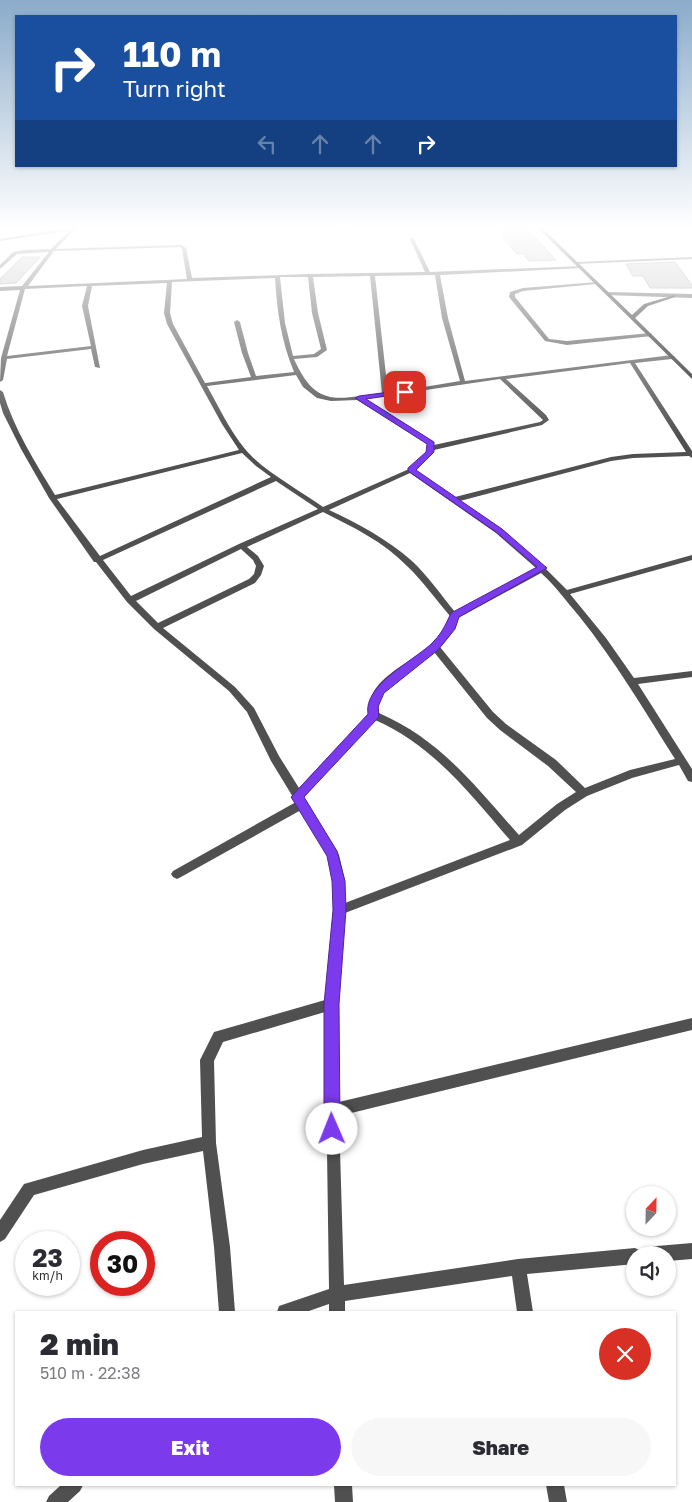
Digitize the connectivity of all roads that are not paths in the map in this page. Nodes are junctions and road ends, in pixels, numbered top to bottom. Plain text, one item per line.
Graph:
1 (21, 297) edge
2 (87, 297) edge
3 (168, 297) edge
4 (278, 297) edge
5 (313, 297) edge
6 (375, 297) edge
7 (441, 297) edge
8 (512, 297) edge
9 (611, 297) edge
10 (663, 297) edge
11 (669, 297) edge
12 (616, 302) junction
13 (633, 318) junction
14 (237, 322) dead end
15 (650, 335) junction
16 (94, 347) junction
17 (672, 357) junction
18 (4, 358) junction
19 (291, 358) junction
20 (631, 361) junction
21 (98, 367) dead end
22 (298, 373) junction
23 (0, 376) edge
24 (692, 377) edge
25 (254, 378) junction
26 (502, 378) junction
27 (463, 383) junction
28 (204, 385) junction
29 (0, 392) edge
30 (386, 395) junction
31 (359, 398) junction
32 (432, 448) junction
33 (243, 451) junction
34 (691, 455) edge
35 (411, 470) junction
36 (276, 478) junction
37 (53, 498) junction
38 (454, 500) junction
39 (322, 509) junction
40 (242, 546) junction
41 (692, 557) edge
42 (97, 560) junction
43 (543, 568) junction
44 (566, 593) junction
45 (130, 600) junction
46 (454, 616) junction
47 (157, 627) junction
48 (435, 647) junction
49 (692, 674) edge
50 (632, 682) junction
51 (374, 715) junction
52 (681, 761) junction
53 (692, 778) edge
54 (583, 793) junction
55 (300, 800) junction
56 (518, 842) junction
57 (177, 874) dead end
58 (339, 910) junction
59 (332, 1004) junction
60 (692, 1024) edge
61 (332, 1110) junction
62 (209, 1143) junction
63 (0, 1234) edge
64 (692, 1251) edge
65 (676, 1252) edge
66 (626, 1257) edge
67 (518, 1267) junction
68 (336, 1294) junction
69 (227, 1311) edge
70 (288, 1311) edge
71 (337, 1311) edge
72 (525, 1311) edge
73 (73, 1486) edge
74 (343, 1486) edge
75 (555, 1486) edge
76 (55, 1502) edge
77 (344, 1502) edge
78 (558, 1502) edge

1 - 18 street
2 - 16 street
3 - 28 street
4 - 19 street
5 - 19 street
6 - 30 street
7 - 27 street
8 - 15 street
9 - 12 main road
10 - 12 street
11 - 13 main road
12 - 13 main road
13 - 15 main road
14 - 25 street
15 - 17 main road
16 - 18 street
16 - 21 street
17 - 20 street
17 - 24 main road
18 - 23 street
19 - 22 street
20 - 26 street
20 - 34 street
22 - 25 street
22 - 31 street
25 - 28 street
26 - 27 street
26 - 32 street
27 - 30 street
28 - 33 street
29 - 37 street
30 - 31 street
31 - 32 street
32 - 35 street
33 - 36 street
33 - 37 street
34 - 38 street
35 - 38 street
35 - 39 street
36 - 39 street
36 - 42 street
37 - 42 street
38 - 43 street
39 - 40 street
39 - 46 street
40 - 45 street
40 - 47 street
41 - 44 street
42 - 45 street
43 - 44 street
43 - 46 street
44 - 50 street
45 - 47 street
46 - 48 street
47 - 55 street
48 - 51 street
48 - 54 street
49 - 50 street
50 - 52 street
51 - 55 street
51 - 56 street
52 - 53 street
52 - 54 street
54 - 56 street
55 - 57 street
55 - 58 street
56 - 58 street
58 - 59 street
59 - 61 street
59 - 62 street
60 - 61 street
61 - 68 street
62 - 63 street
62 - 69 street
64 - 65 street
66 - 67 street
67 - 68 street
67 - 72 street
68 - 70 street
68 - 71 street
73 - 76 street
74 - 77 street
75 - 78 street

